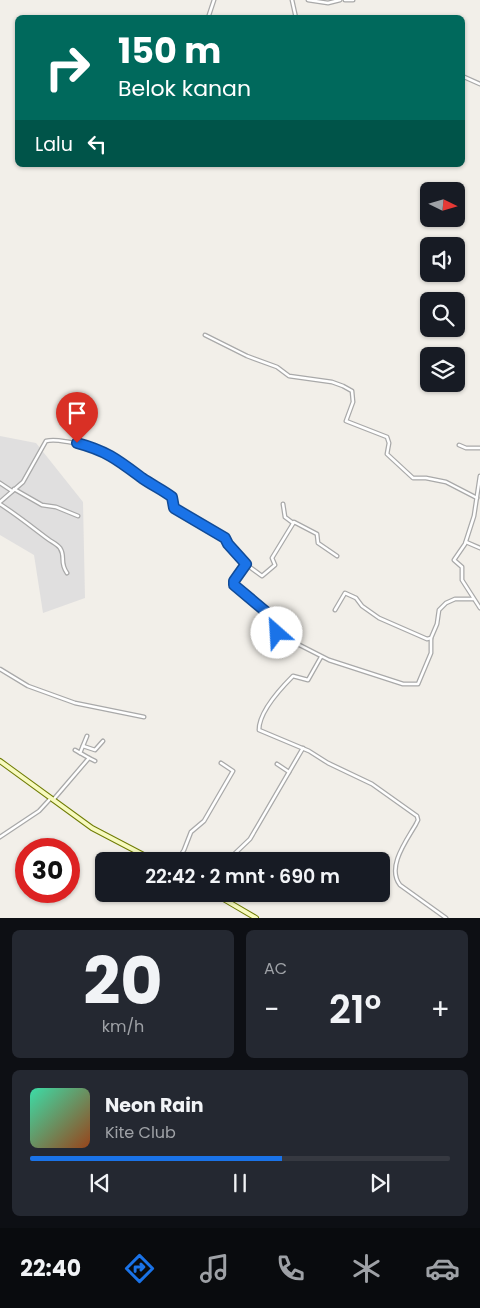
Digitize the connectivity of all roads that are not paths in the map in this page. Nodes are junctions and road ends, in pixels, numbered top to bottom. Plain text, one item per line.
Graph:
1 (214, 0) edge
2 (292, 0) edge
3 (308, 0) edge
4 (340, 0) edge
5 (345, 0) edge
6 (353, 0) edge
7 (209, 15) edge
8 (295, 15) edge
9 (465, 77) edge
10 (480, 84) edge
11 (205, 336) dead end
12 (459, 445) dead end
13 (480, 448) edge
14 (480, 476) edge
15 (0, 483) edge
16 (13, 490) junction
17 (477, 498) junction
18 (0, 503) edge
19 (283, 504) dead end
20 (78, 516) dead end
21 (293, 522) junction
22 (466, 542) junction
23 (480, 548) edge
24 (337, 556) dead end
25 (246, 564) junction
26 (67, 573) dead end
27 (473, 599) junction
28 (480, 608) edge
29 (334, 610) dead end
30 (431, 638) junction
31 (321, 657) junction
32 (0, 669) edge
33 (144, 718) dead end
34 (87, 736) dead end
35 (103, 741) dead end
36 (83, 746) junction
37 (303, 748) junction
38 (75, 750) dead end
39 (80, 753) junction
40 (89, 758) junction
41 (0, 761) edge
42 (95, 761) dead end
43 (221, 763) dead end
44 (277, 764) dead end
45 (289, 772) junction
46 (52, 799) junction
47 (0, 837) edge
48 (138, 852) edge
49 (182, 852) edge
50 (236, 852) edge
51 (229, 902) edge
52 (256, 918) edge
53 (446, 918) edge

1 - 7 street
2 - 8 street
3 - 4 street
5 - 6 street
9 - 10 street
11 - 17 street
12 - 13 street
14 - 17 street
15 - 16 street
16 - 18 street
16 - 20 street
16 - 25 street
17 - 22 street
18 - 26 street
19 - 21 street
21 - 24 street
21 - 25 street
22 - 23 street
22 - 27 street
25 - 31 street
27 - 28 street
27 - 30 street
29 - 30 street
30 - 31 street
31 - 37 street
32 - 33 street
34 - 36 street
35 - 36 street
36 - 39 street
37 - 45 street
37 - 53 street
38 - 39 street
39 - 40 street
40 - 42 street
40 - 46 street
41 - 46 main road
43 - 49 street
44 - 45 street
45 - 50 street
46 - 47 street
46 - 48 main road
51 - 52 main road

